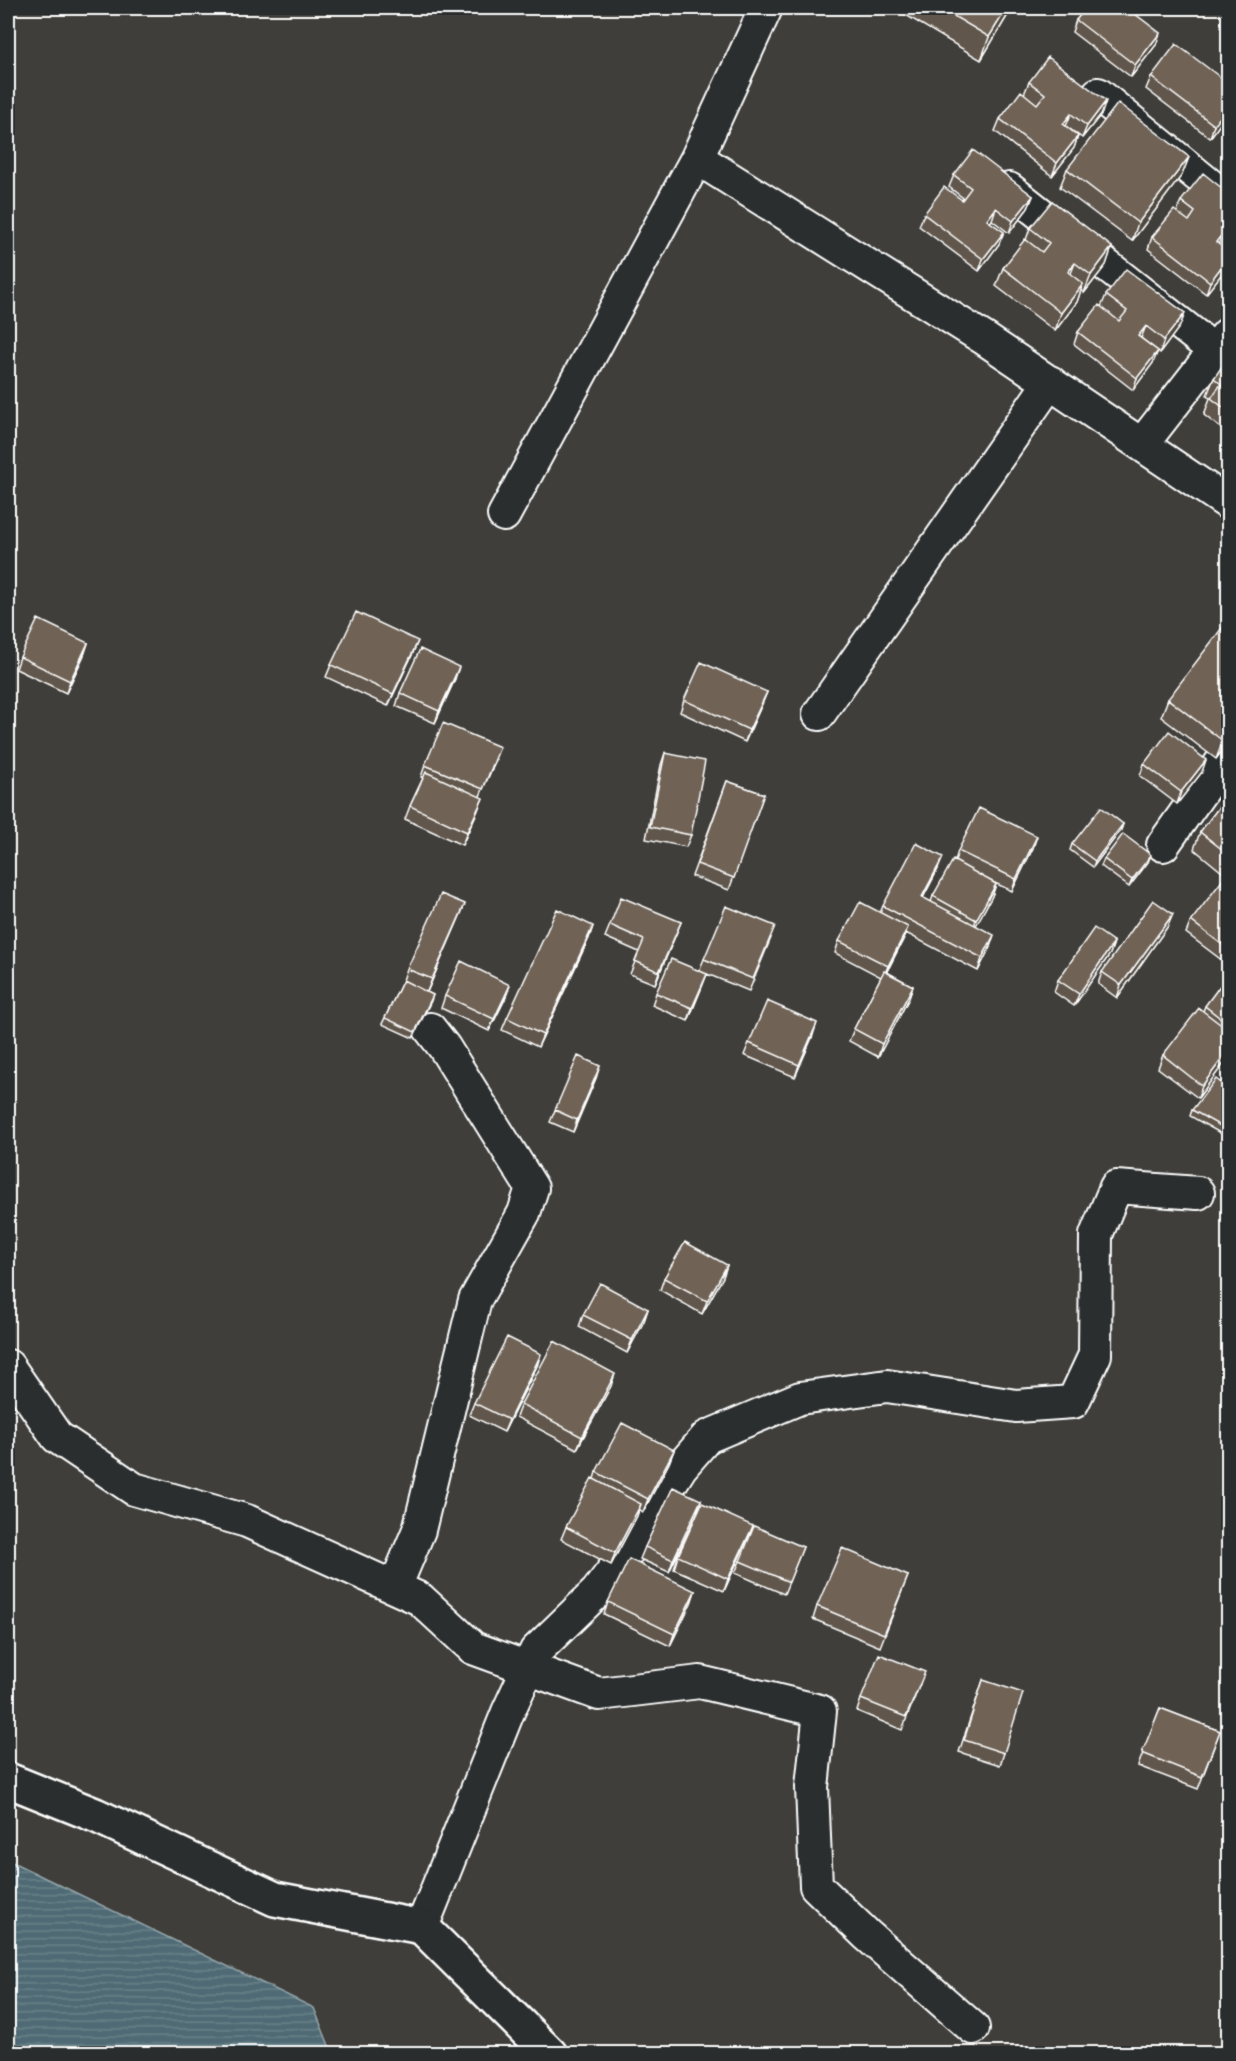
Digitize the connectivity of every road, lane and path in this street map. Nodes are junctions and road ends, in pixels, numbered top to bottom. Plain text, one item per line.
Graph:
1 (766, 8) edge
2 (1098, 94) edge
3 (697, 158) junction
4 (1010, 189) edge
5 (1228, 200) edge
6 (1222, 342) edge
7 (1050, 382) junction
8 (1143, 443) junction
9 (1228, 503) edge
10 (504, 515) dead end
11 (819, 714) dead end
12 (1228, 753) edge
13 (1163, 845) dead end
14 (430, 1029) dead end
15 (1198, 1193) dead end
16 (8, 1366) edge
17 (394, 1587) junction
18 (528, 1669) junction
19 (8, 1779) edge
20 (422, 1927) junction
21 (973, 2028) dead end
22 (549, 2054) edge

1 - 3 street
2 - 5 street
3 - 7 street
3 - 10 street
4 - 6 street
6 - 8 street
7 - 8 street
7 - 11 street
8 - 9 street
12 - 13 street
14 - 17 street
15 - 18 street
16 - 17 street
17 - 18 street
18 - 20 street
18 - 21 street
19 - 20 street
20 - 22 street

